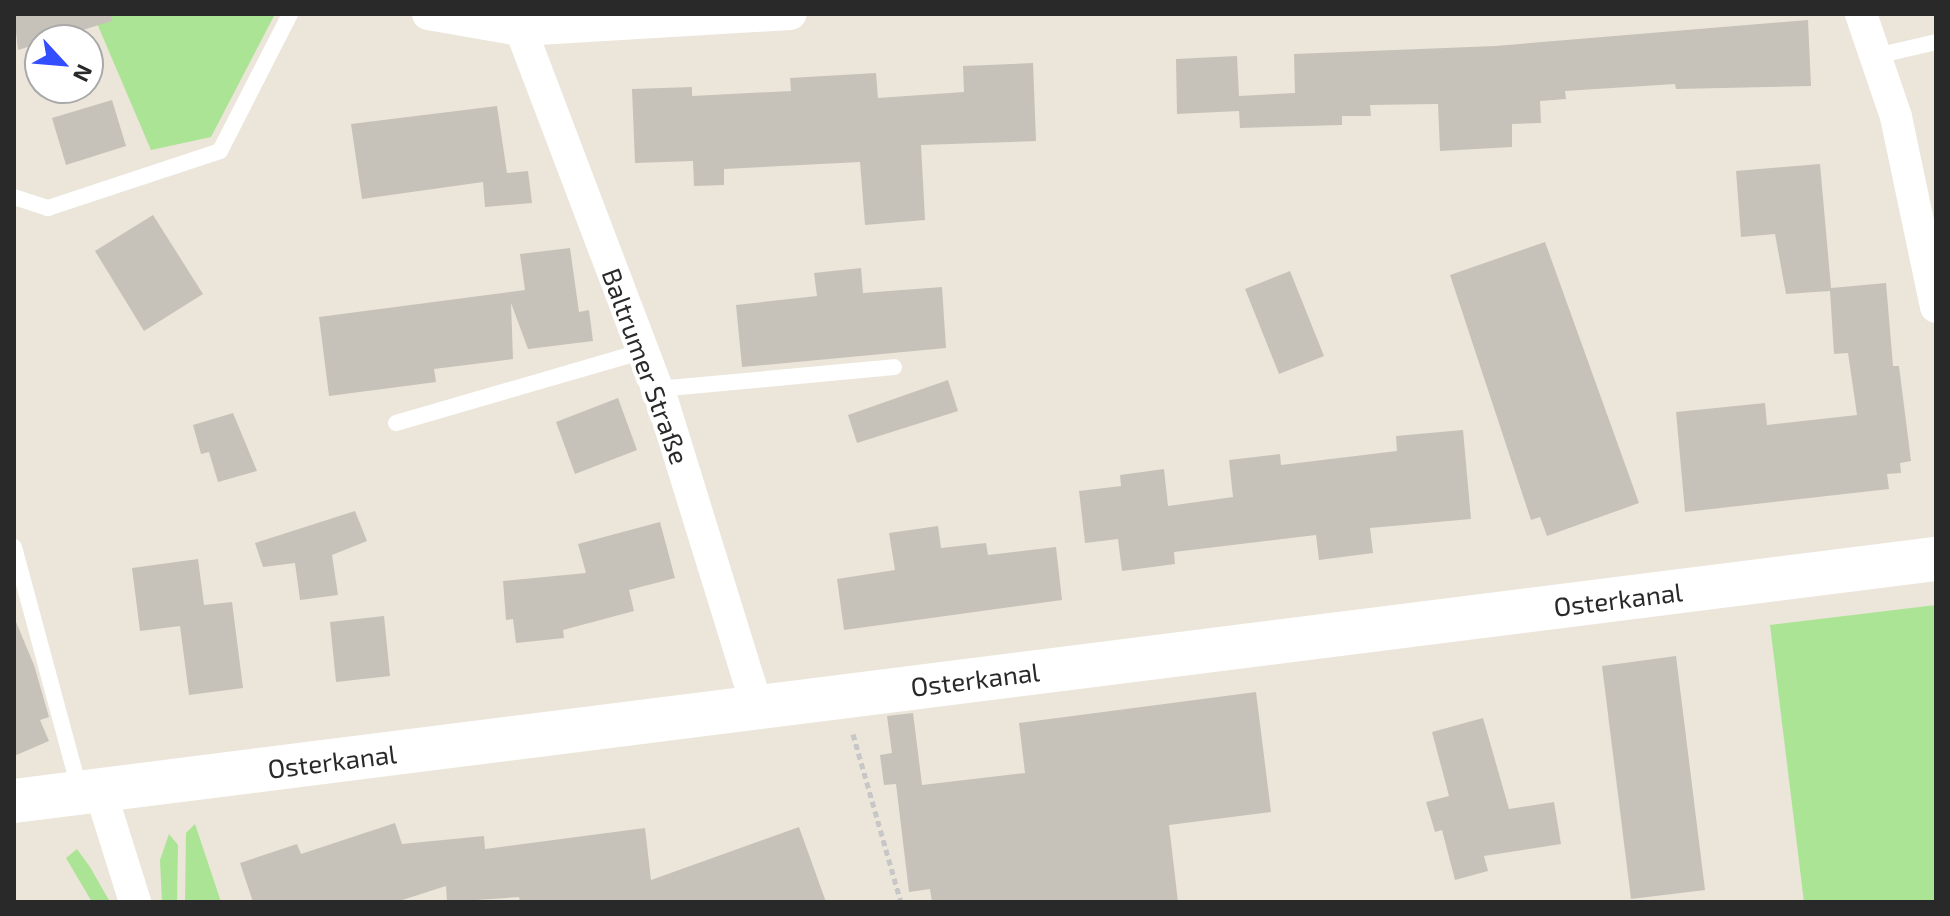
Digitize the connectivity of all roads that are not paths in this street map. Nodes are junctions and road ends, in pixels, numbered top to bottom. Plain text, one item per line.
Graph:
1 (290, 14) edge
2 (428, 14) edge
3 (791, 14) edge
4 (1861, 14) edge
5 (521, 30) junction
6 (1936, 42) edge
7 (1876, 56) junction
8 (14, 197) edge
9 (1936, 307) edge
10 (644, 351) junction
11 (894, 367) dead end
12 (658, 389) junction
13 (396, 423) dead end
14 (14, 547) edge
15 (1936, 559) edge
16 (757, 706) junction
17 (90, 791) junction
18 (14, 801) edge
19 (135, 902) edge

1 - 8 lane
2 - 5 street
3 - 5 street
4 - 7 street
5 - 10 street, Baltrumer Straße
6 - 7 lane
7 - 9 street
10 - 12 street, Baltrumer Straße
10 - 13 lane
11 - 12 lane
12 - 16 street, Baltrumer Straße
14 - 17 lane
15 - 16 main road, Osterkanal
16 - 17 main road, Osterkanal
17 - 18 main road, Osterkanal
17 - 19 street

